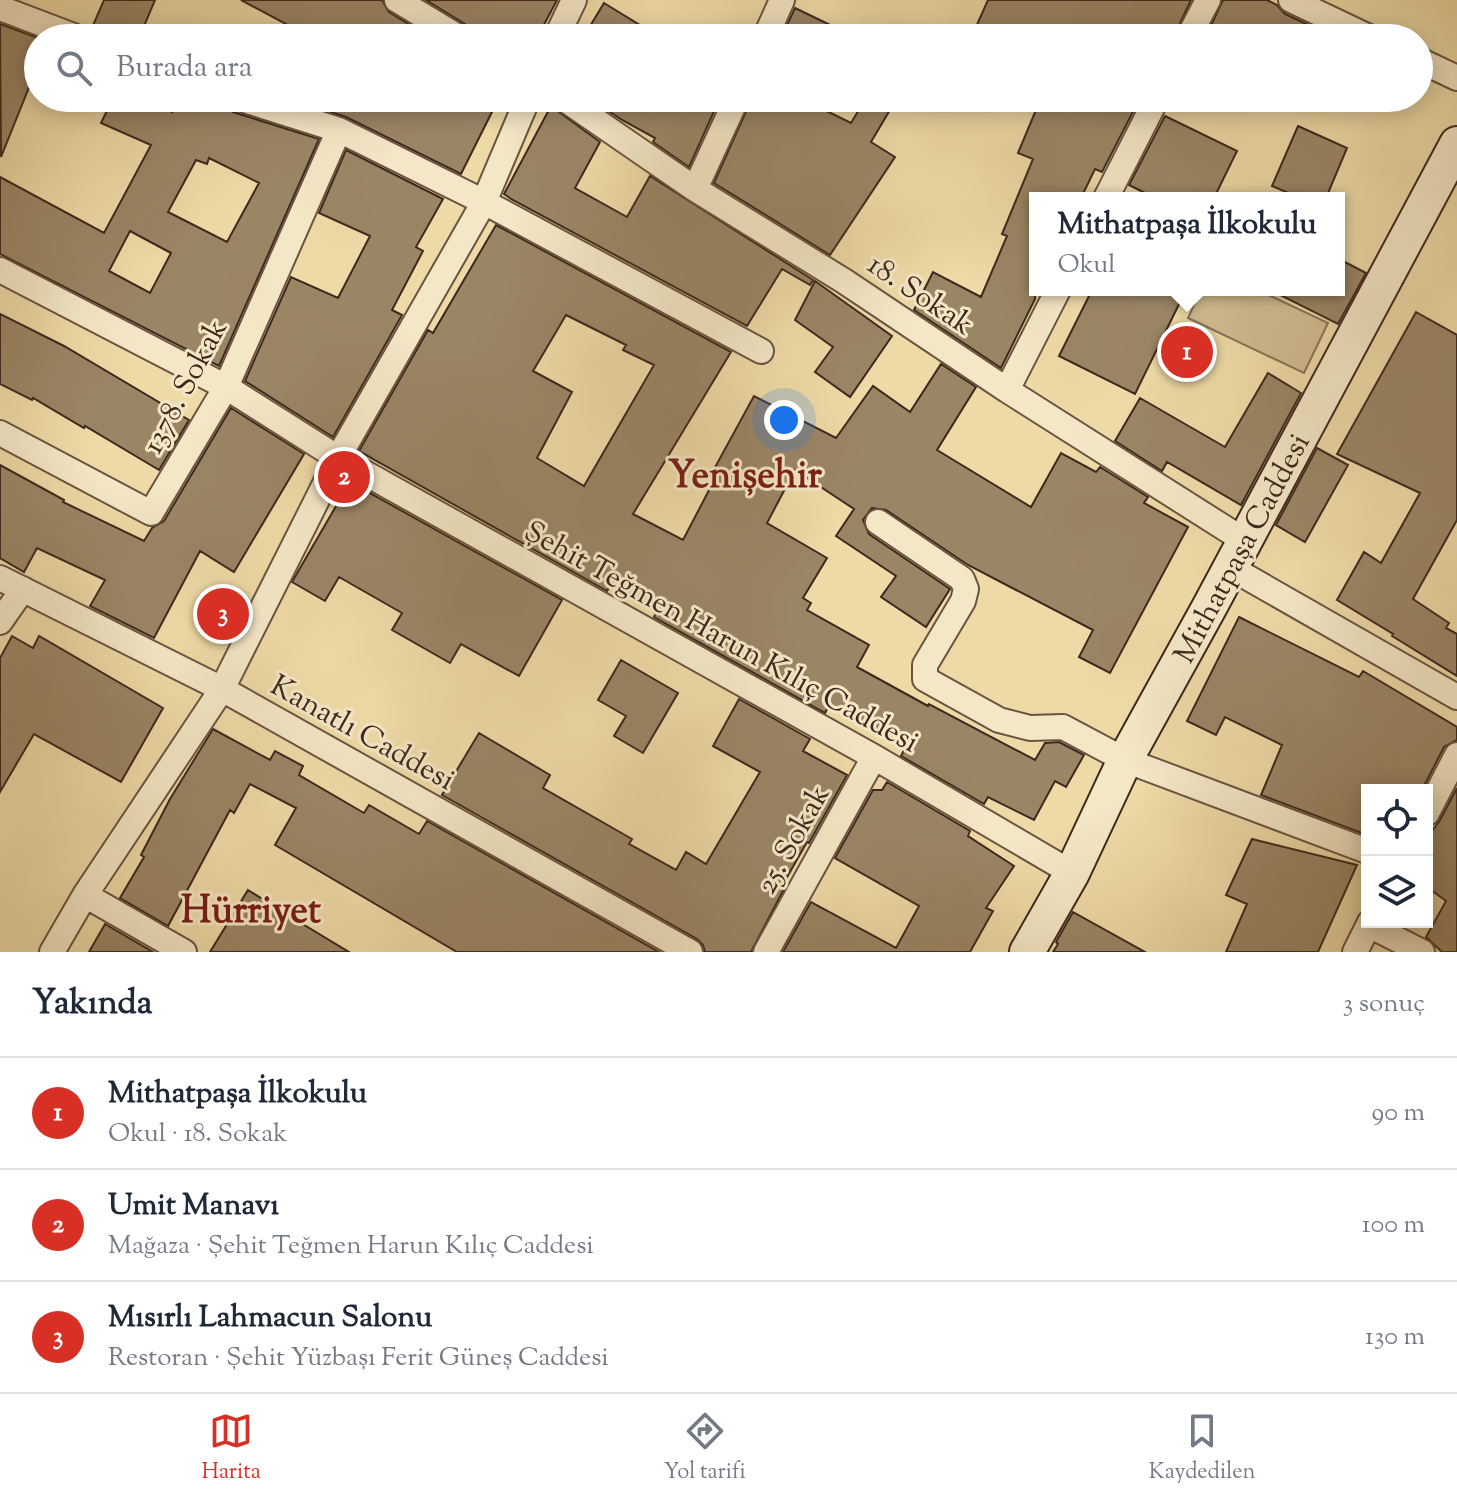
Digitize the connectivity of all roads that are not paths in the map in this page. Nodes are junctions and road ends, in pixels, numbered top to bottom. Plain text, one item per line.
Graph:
1 (397, 0) edge
2 (574, 0) edge
3 (782, 0) edge
4 (1208, 0) edge
5 (1291, 0) edge
6 (0, 8) edge
7 (42, 24) edge
8 (437, 24) edge
9 (563, 24) edge
10 (771, 24) edge
11 (1195, 24) edge
12 (1342, 24) edge
13 (1433, 67) edge
14 (1457, 78) edge
15 (282, 112) edge
16 (522, 112) edge
17 (583, 112) edge
18 (731, 112) edge
19 (1150, 112) edge
20 (339, 130) junction
21 (1457, 144) edge
22 (695, 189) junction
23 (1109, 192) edge
24 (484, 202) junction
25 (0, 270) edge
26 (1055, 296) edge
27 (761, 351) dead end
28 (226, 387) junction
29 (1007, 390) junction
30 (0, 433) edge
31 (338, 458) junction
32 (878, 522) dead end
33 (1238, 554) junction
34 (0, 578) edge
35 (23, 589) junction
36 (0, 622) edge
37 (222, 689) junction
38 (1457, 697) edge
39 (1457, 755) edge
40 (874, 757) junction
41 (1125, 760) junction
42 (1433, 801) edge
43 (1361, 849) edge
44 (1072, 873) junction
45 (85, 895) junction
46 (1367, 928) edge
47 (1379, 928) edge
48 (52, 952) edge
49 (184, 952) edge
50 (690, 952) edge
51 (766, 952) edge
52 (1027, 952) edge
53 (1355, 952) edge
54 (1422, 952) edge

1 - 8 street
2 - 9 street
3 - 10 street
4 - 11 street
5 - 12 street
6 - 7 street
13 - 14 street
15 - 20 street
16 - 24 street
17 - 22 street, 18. Sokak
18 - 22 street
19 - 23 street
20 - 24 street
20 - 28 street, 1378. Sokak
21 - 33 street, Mithatpaşa Caddesi
22 - 29 street, 18. Sokak
24 - 27 street
24 - 31 street
25 - 28 street
26 - 29 street
28 - 30 street, 1378. Sokak
28 - 31 street
29 - 33 street, 18. Sokak
31 - 37 street
31 - 40 street, Şehit Teğmen Harun Kılıç Caddesi
32 - 41 street
33 - 38 street, 18. Sokak
33 - 41 street, Mithatpaşa Caddesi
34 - 35 street, Kanatlı Caddesi
35 - 36 street
35 - 37 street, Kanatlı Caddesi
37 - 45 street
37 - 50 street, Kanatlı Caddesi
39 - 42 street
40 - 44 street, Şehit Teğmen Harun Kılıç Caddesi
40 - 51 street, 25. Sokak
41 - 43 street
41 - 44 street, Mithatpaşa Caddesi
44 - 52 street, Mithatpaşa Caddesi
45 - 48 street
45 - 49 street
46 - 53 street
47 - 54 street

